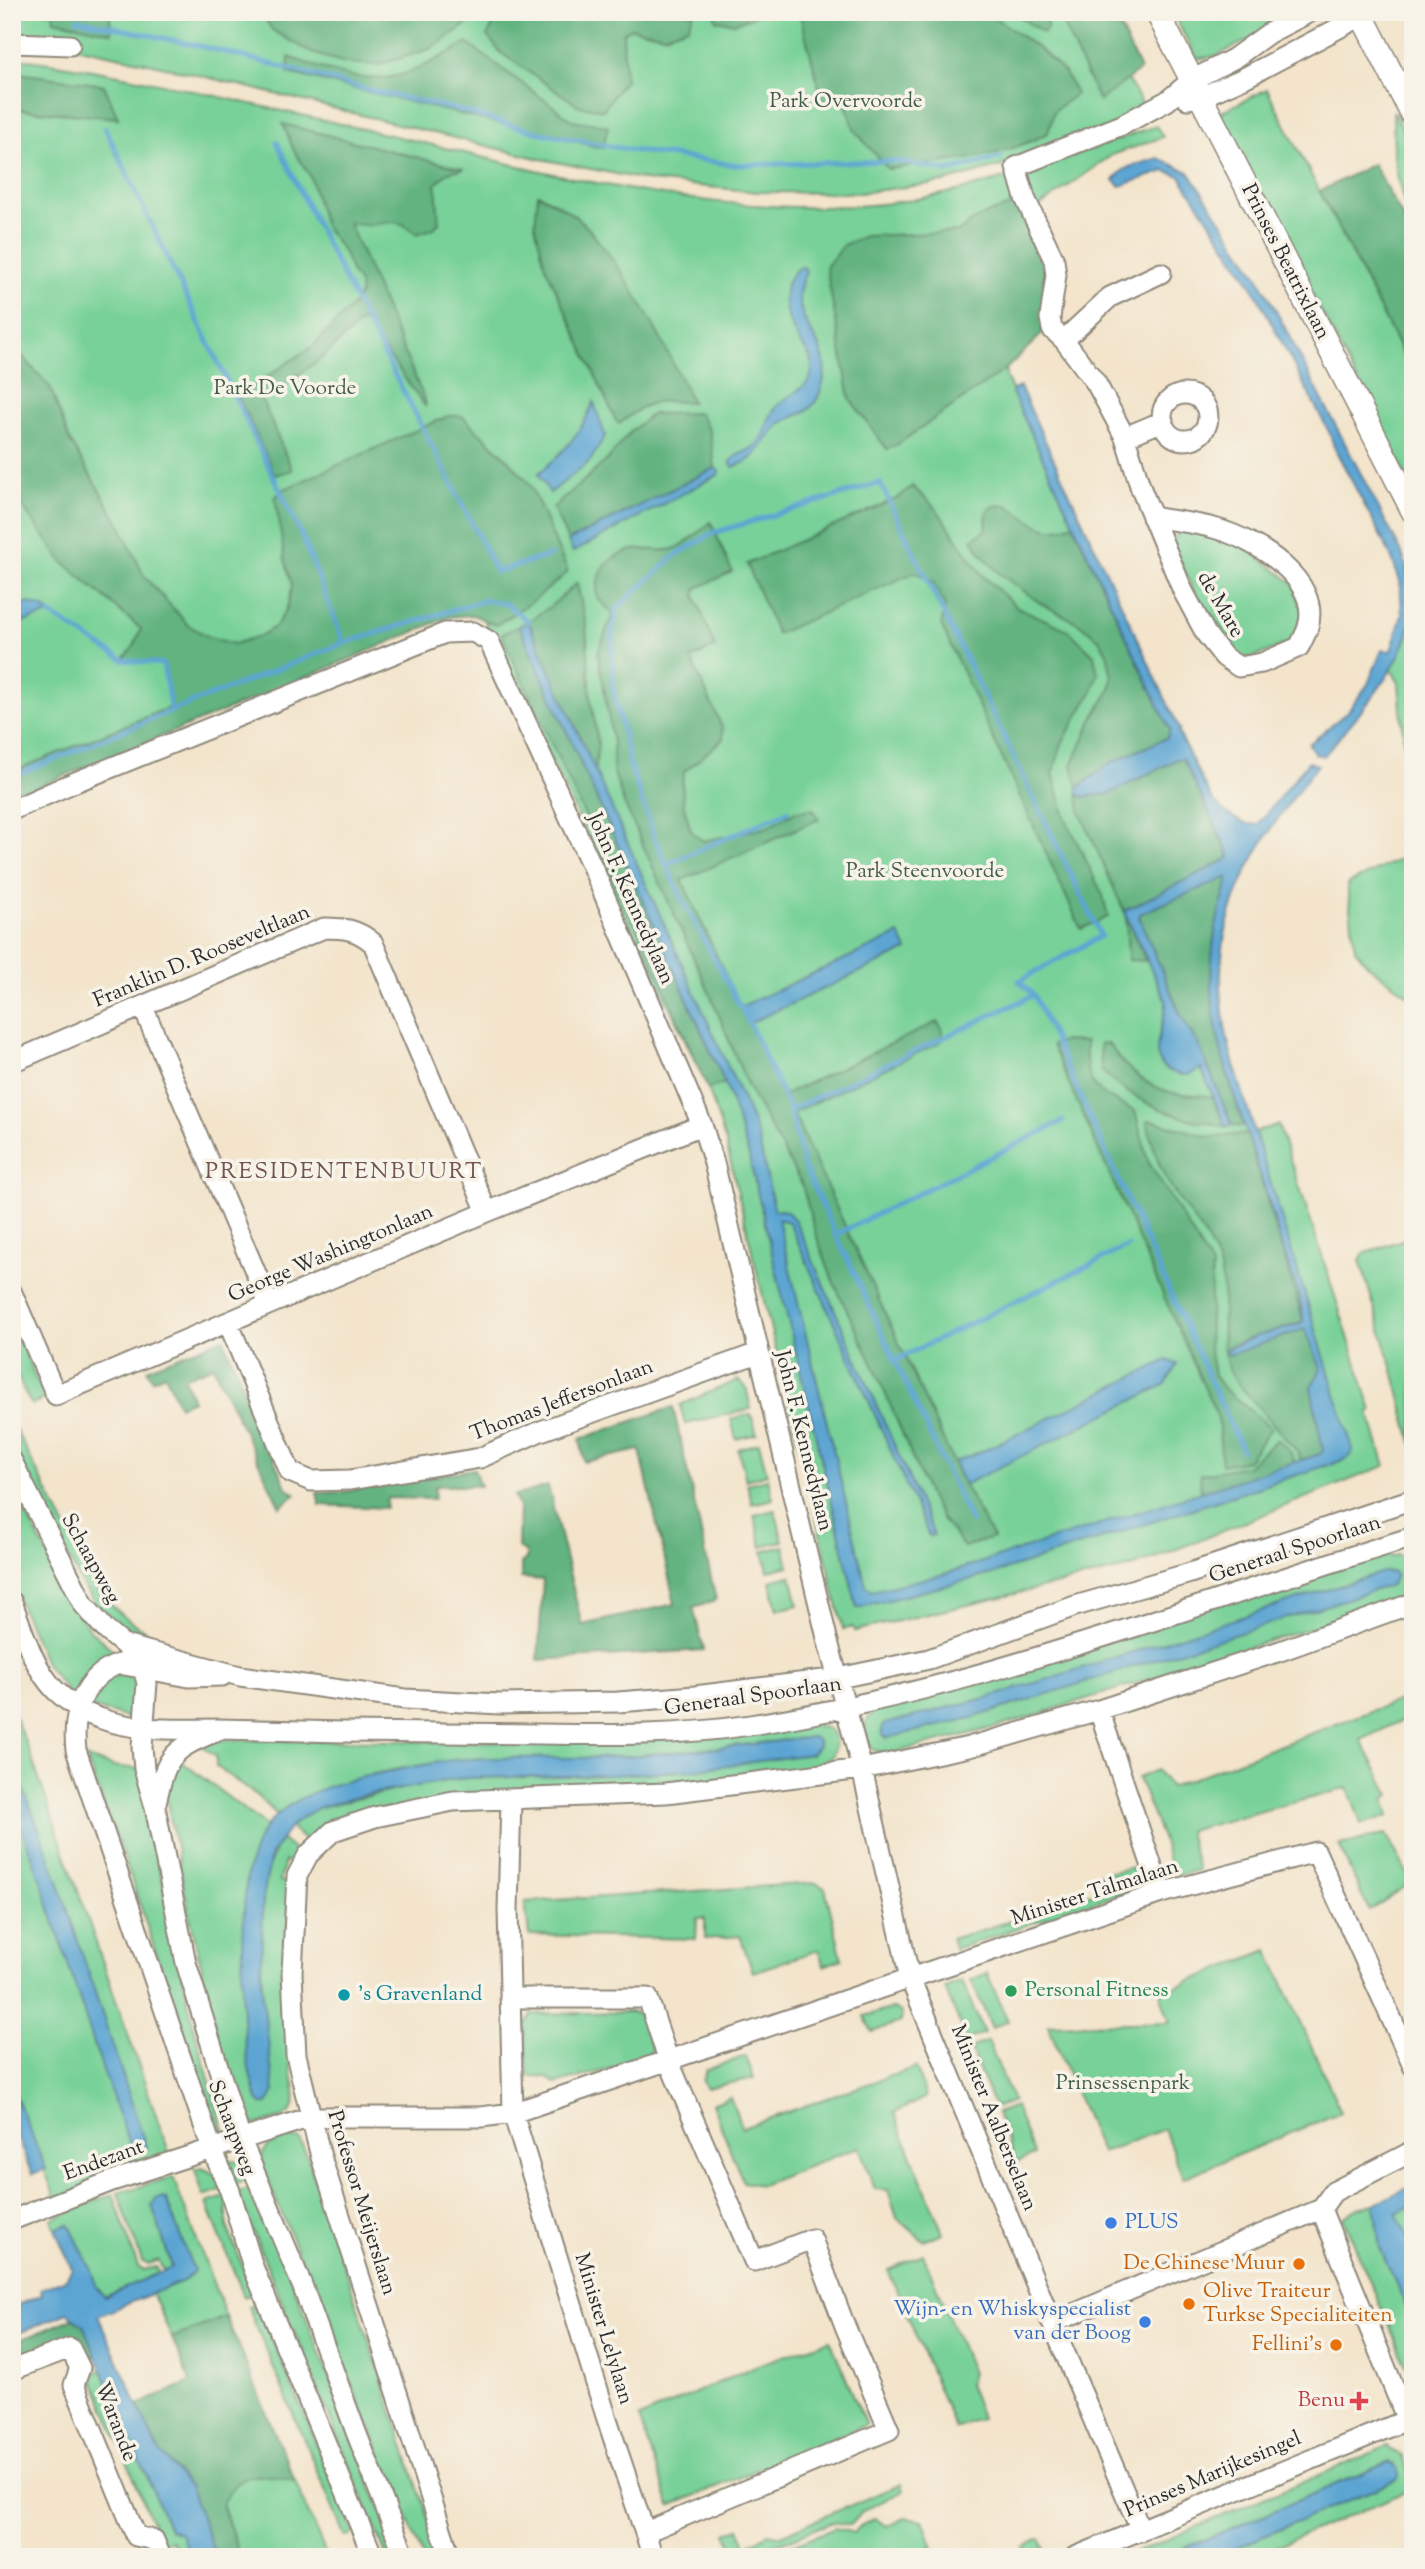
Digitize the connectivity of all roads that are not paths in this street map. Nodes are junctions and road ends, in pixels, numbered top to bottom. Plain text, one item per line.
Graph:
1 (1157, 12) edge
2 (1310, 12) edge
3 (1363, 14) edge
4 (12, 43) edge
5 (70, 45) dead end
6 (1197, 89) junction
7 (1413, 116) edge
8 (1161, 273) dead end
9 (1065, 340) junction
10 (1163, 421) dead end
11 (1125, 437) junction
12 (1413, 511) edge
13 (1152, 517) junction
14 (12, 810) edge
15 (143, 1007) junction
16 (12, 1062) edge
17 (702, 1125) junction
18 (487, 1212) junction
19 (12, 1293) edge
20 (269, 1304) junction
21 (228, 1322) junction
22 (758, 1353) junction
23 (12, 1461) edge
24 (1412, 1504) edge
25 (1413, 1537) edge
26 (12, 1602) edge
27 (1413, 1603) edge
28 (124, 1645) junction
29 (143, 1668) junction
30 (240, 1675) junction
31 (839, 1678) junction
32 (78, 1708) junction
33 (847, 1709) junction
34 (1099, 1710) junction
35 (144, 1727) junction
36 (223, 1729) junction
37 (862, 1769) junction
38 (511, 1800) junction
39 (155, 1807) junction
40 (1161, 1893) junction
41 (911, 1978) junction
42 (511, 1998) junction
43 (668, 2062) junction
44 (1413, 2066) edge
45 (513, 2113) junction
46 (311, 2117) junction
47 (241, 2140) junction
48 (212, 2149) junction
49 (1413, 2151) edge
50 (1321, 2209) junction
51 (12, 2220) edge
52 (1052, 2323) junction
53 (12, 2370) edge
54 (1410, 2420) edge
55 (1141, 2531) junction
56 (646, 2532) junction
57 (161, 2557) edge
58 (373, 2557) edge
59 (405, 2557) edge
60 (450, 2557) edge
61 (653, 2557) edge
62 (1075, 2557) edge

1 - 6 main road, Prinses Beatrixlaan
2 - 6 street
3 - 6 street
3 - 7 main road
4 - 5 street
6 - 9 street, de Mare
6 - 12 main road, Prinses Beatrixlaan
8 - 9 street
9 - 11 street, de Mare
10 - 11 street
11 - 13 street, de Mare
13 - 13 street, de Mare
14 - 17 street, John F. Kennedylaan
15 - 16 street, Franklin D. Rooseveltlaan
15 - 18 street, Franklin D. Rooseveltlaan
15 - 20 street
17 - 18 street, George Washingtonlaan
17 - 22 street, John F. Kennedylaan
18 - 20 street, George Washingtonlaan
19 - 21 street, George Washingtonlaan
20 - 21 street, George Washingtonlaan
21 - 22 street, Thomas Jeffersonlaan
22 - 31 street, John F. Kennedylaan
23 - 28 street, Schaapweg
24 - 31 street, Generaal Spoorlaan
25 - 33 street, Generaal Spoorlaan
26 - 32 street
27 - 34 street
28 - 29 street, Schaapweg
28 - 30 street, Generaal Spoorlaan
29 - 30 street, Schaapweg
29 - 32 street, Schaapweg
29 - 35 street, Schaapweg
30 - 31 street, Generaal Spoorlaan
31 - 33 street, John F. Kennedylaan
32 - 35 street, Generaal Spoorlaan
32 - 48 street, Schaapweg
33 - 36 street, Generaal Spoorlaan
33 - 37 street, Minister Aalberselaan
34 - 37 street
34 - 40 street
35 - 36 street, Generaal Spoorlaan
35 - 39 street, Schaapweg
36 - 39 street, Schaapweg
37 - 38 street
37 - 41 street, Minister Aalberselaan
38 - 42 street
38 - 46 street, Professor Meijerslaan
39 - 47 street, Schaapweg
40 - 41 street, Minister Talmalaan
40 - 44 street, Minister Talmalaan
41 - 43 street, Minister Talmalaan
41 - 52 street, Minister Aalberselaan
42 - 43 street
42 - 45 street
43 - 45 street, Minister Talmalaan
43 - 56 street
45 - 46 street, Minister Talmalaan
45 - 56 street, Minister Lelylaan
46 - 47 street, Minister Talmalaan
46 - 60 street, Professor Meijerslaan
47 - 48 street, Minister Talmalaan
47 - 59 street, Schaapweg
48 - 51 street, Endezant
48 - 58 street, Schaapweg
49 - 50 street
50 - 52 street
50 - 54 street
52 - 55 street, Minister Aalberselaan
53 - 57 street, Warande
54 - 55 street, Prinses Marijkesingel
55 - 62 street, Prinses Marijkesingel
56 - 61 street, Minister Lelylaan

